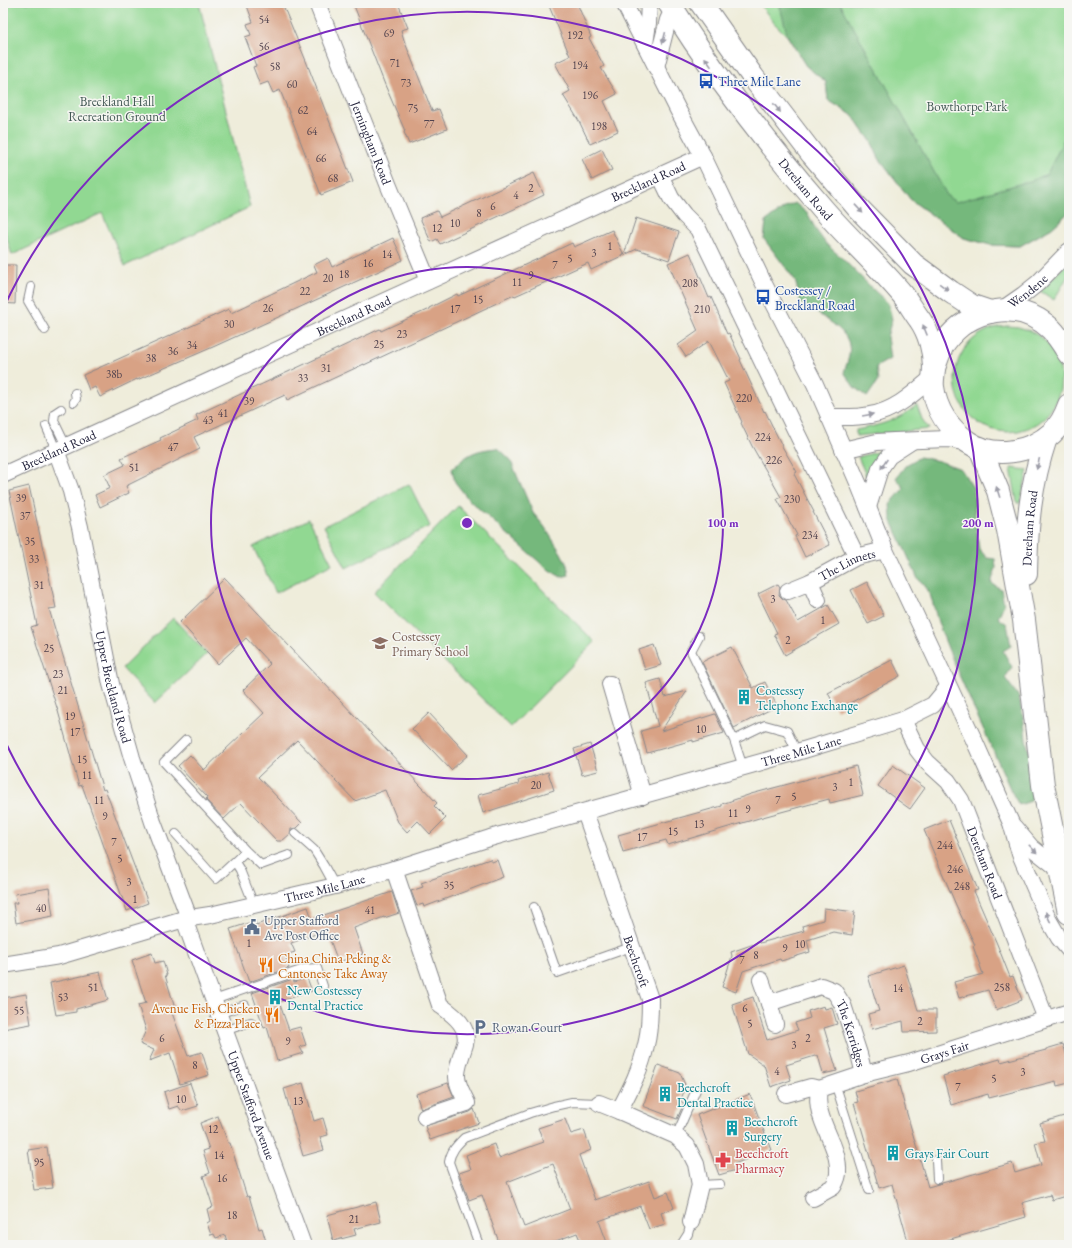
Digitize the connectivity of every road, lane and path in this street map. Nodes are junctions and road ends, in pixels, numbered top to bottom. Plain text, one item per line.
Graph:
1 (317, 3) edge
2 (624, 3) edge
3 (649, 3) edge
4 (701, 3) edge
5 (673, 5) edge
6 (645, 44) junction
7 (656, 67) junction
8 (703, 156) junction
9 (660, 175) junction
10 (1069, 251) edge
11 (428, 281) junction
12 (31, 287) dead end
13 (995, 311) junction
14 (45, 330) dead end
15 (1068, 348) edge
16 (934, 372) junction
17 (75, 393) dead end
18 (74, 402) dead end
19 (1069, 405) edge
20 (61, 409) dead end
21 (829, 417) junction
22 (46, 426) dead end
23 (1056, 434) edge
24 (914, 440) junction
25 (975, 446) junction
26 (61, 448) junction
27 (843, 450) junction
28 (3, 475) edge
29 (868, 507) junction
30 (885, 550) junction
31 (854, 551) dead end
32 (810, 582) junction
33 (788, 591) dead end
34 (818, 600) dead end
35 (1024, 620) junction
36 (699, 636) dead end
37 (610, 684) dead end
38 (948, 687) junction
39 (903, 720) junction
40 (186, 740) dead end
41 (734, 740) junction
42 (797, 752) junction
43 (743, 767) junction
44 (643, 796) junction
45 (584, 812) junction
46 (1011, 823) junction
47 (295, 833) dead end
48 (176, 834) dead end
49 (246, 851) junction
50 (289, 855) dead end
51 (235, 862) junction
52 (394, 869) junction
53 (1060, 870) junction
54 (335, 886) junction
55 (254, 905) junction
56 (534, 907) dead end
57 (1069, 913) edge
58 (186, 919) junction
59 (631, 947) junction
60 (1069, 950) edge
61 (3, 964) edge
62 (761, 980) dead end
63 (323, 986) dead end
64 (769, 1003) junction
65 (245, 1005) dead end
66 (216, 1007) junction
67 (1069, 1012) edge
68 (1046, 1019) junction
69 (251, 1022) dead end
70 (775, 1024) dead end
71 (224, 1031) junction
72 (864, 1074) junction
73 (835, 1084) junction
74 (819, 1089) junction
75 (696, 1090) dead end
76 (786, 1094) dead end
77 (599, 1103) joint
78 (619, 1111) junction
79 (425, 1117) dead end
80 (676, 1136) junction
81 (936, 1160) dead end
82 (937, 1178) dead end
83 (720, 1184) dead end
84 (700, 1185) junction
85 (869, 1190) dead end
86 (812, 1198) dead end
87 (691, 1222) joint
88 (303, 1245) edge
89 (479, 1245) edge
90 (681, 1245) edge

1 - 11 street, Jerningham Road
2 - 6 street
3 - 6 street
4 -> 13 highway, Dereham Road
5 -> 7 street, Dereham Road
16 -> 5 highway, Dereham Road
6 - 7 street
7 - 8 street
8 - 9 street, Breckland Road
8 - 21 street
9 - 11 street, Breckland Road
9 - 31 street
10 - 13 street, Wendene
11 - 26 street, Breckland Road
12 - 14 lane
13 - 15 highway, Dereham Road
13 - 16 highway, Dereham Road
21 -> 16 street, Dereham Road
16 - 25 highway, Dereham Road
17 - 18 lane
19 - 23 highway, Dereham Road
20 - 26 lane
21 - 27 street
22 - 26 lane
23 - 25 highway, Dereham Road
23 -> 35 highway, Dereham Road
24 - 25 street, Dereham Road
24 - 27 street, Dereham Road
24 -> 29 street
35 -> 25 highway, Dereham Road
26 - 28 street, Breckland Road
26 - 58 street, Upper Breckland Road
27 - 29 street
29 - 30 street
30 - 32 street, The Linnets
30 - 38 street
32 - 33 street, The Linnets
32 - 34 street, The Linnets
35 - 53 highway, Dereham Road
36 - 41 lane
37 - 44 street
38 - 39 street, Three Mile Lane
38 - 46 street
39 - 42 street, Three Mile Lane
39 - 68 street, Dereham Road
40 - 49 lane
41 - 42 lane
41 - 43 lane
42 - 43 street, Three Mile Lane
43 - 44 street, Three Mile Lane
44 - 45 street, Three Mile Lane
45 - 52 street, Three Mile Lane
45 - 59 street, Beechcroft
46 -> 53 street
60 -> 46 street
47 - 54 lane
48 - 51 lane
49 - 50 lane
49 - 51 lane
51 - 55 lane
52 - 54 street, Three Mile Lane
52 - 79 street
53 - 57 highway, Dereham Road
54 - 55 street, Three Mile Lane
55 - 58 street, Three Mile Lane
56 - 59 lane
58 - 61 street, Three Mile Lane
58 - 66 street, Upper Stafford Avenue
59 - 78 street, Beechcroft
62 - 64 street
63 - 66 lane
64 - 70 street
64 - 72 street, The Kerridges
65 - 66 lane
66 - 71 street, Upper Stafford Avenue
67 - 68 street, Grays Fair
68 - 72 street, Grays Fair
69 - 71 lane
71 - 88 street, Upper Stafford Avenue
72 - 73 street, Grays Fair
73 - 74 street, Grays Fair
73 - 85 lane
74 - 76 street, Grays Fair
74 - 86 street
75 - 80 lane
77 - 78 street
77 - 89 lane
78 - 80 street
80 - 84 street
81 - 82 lane
83 - 84 lane
84 - 87 street
87 - 90 lane

